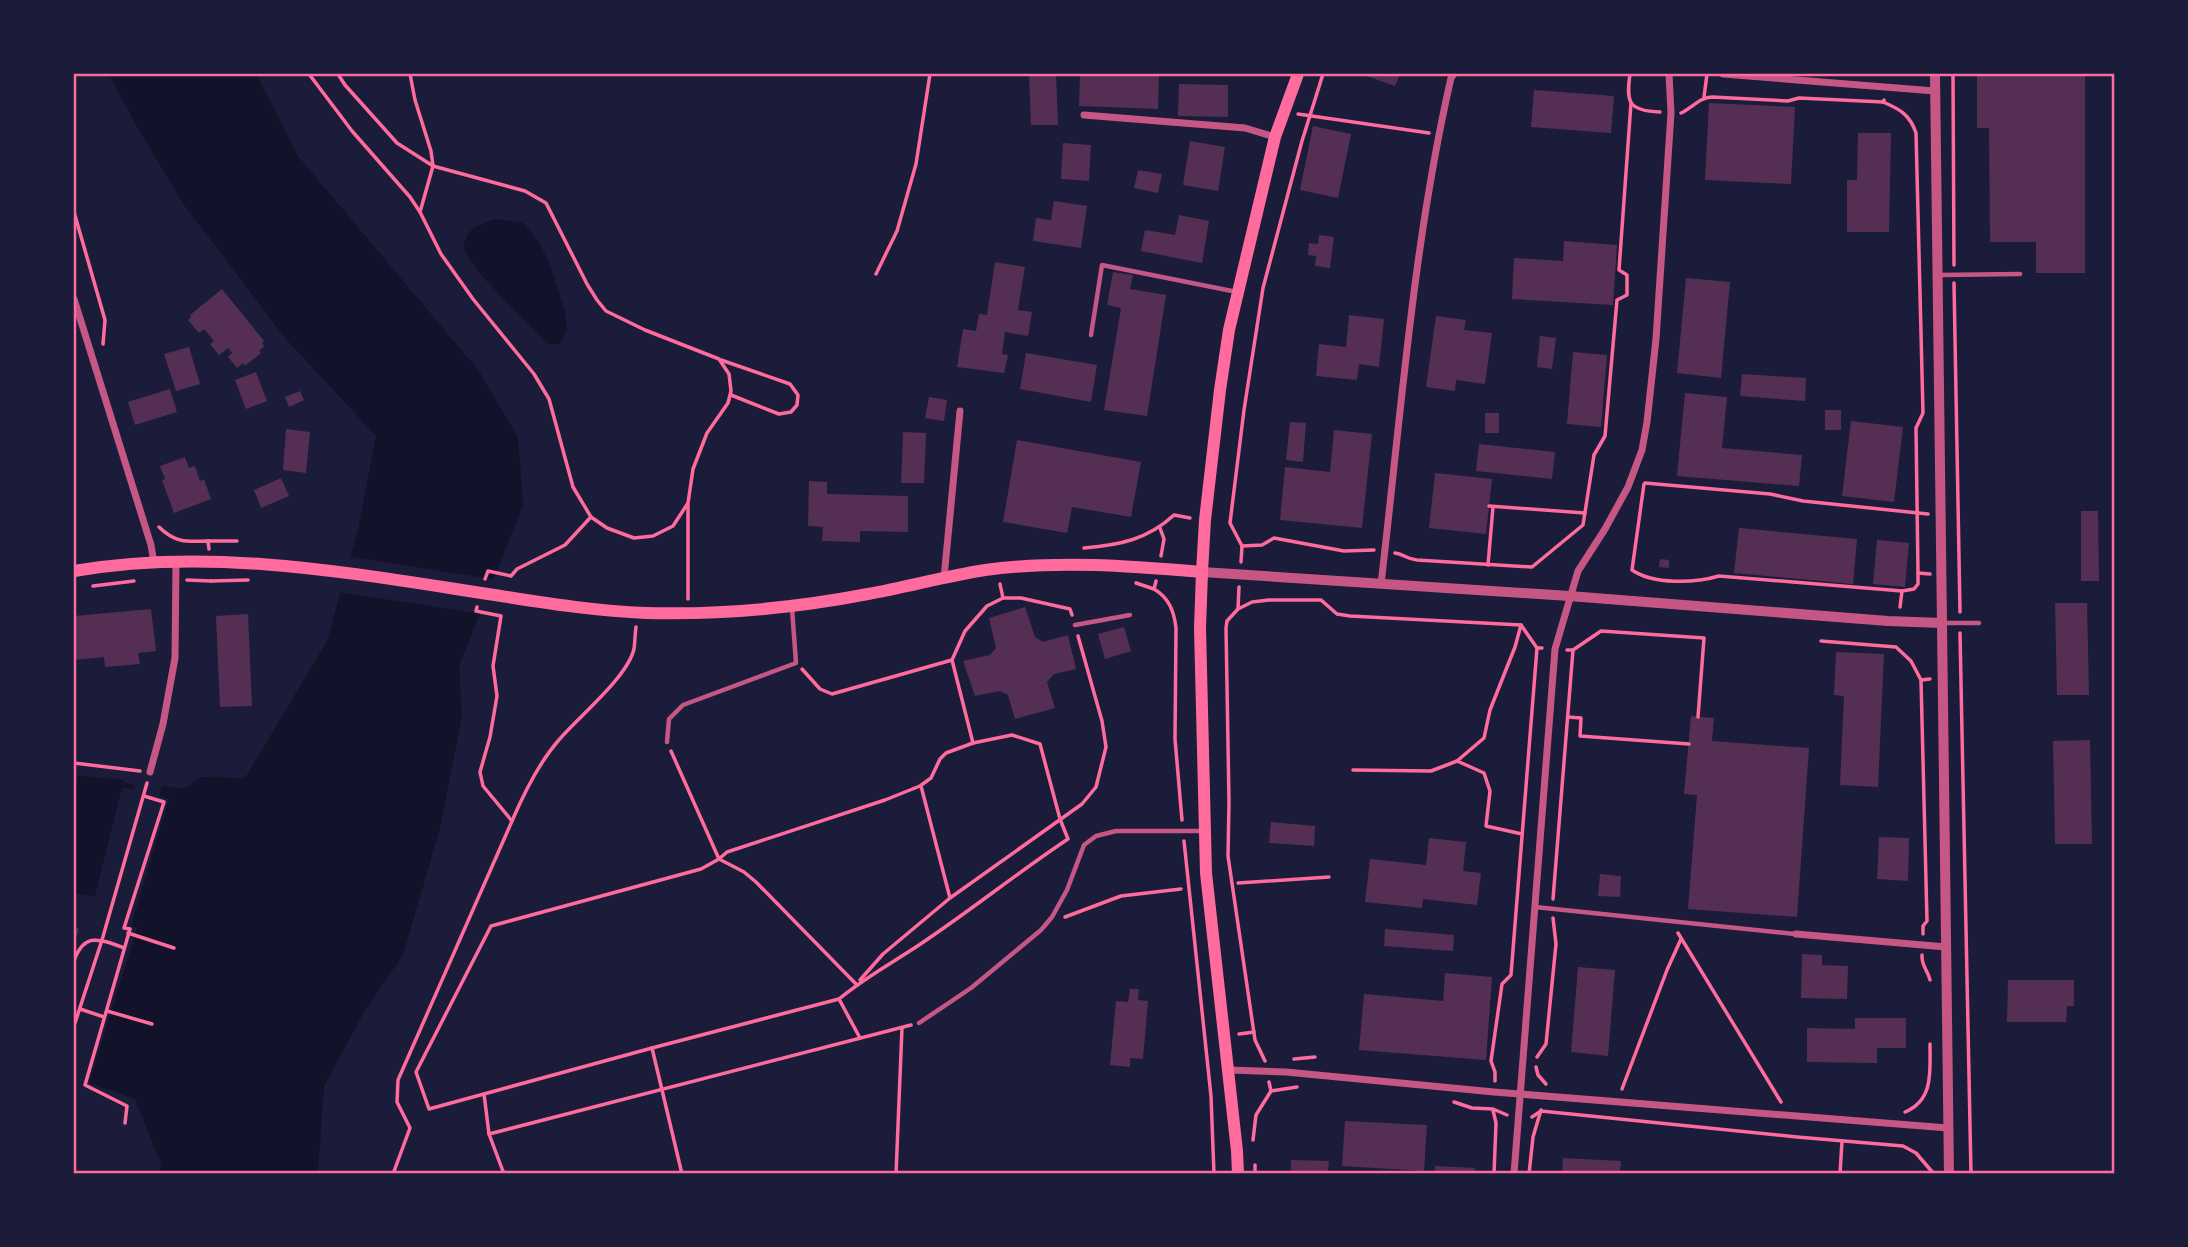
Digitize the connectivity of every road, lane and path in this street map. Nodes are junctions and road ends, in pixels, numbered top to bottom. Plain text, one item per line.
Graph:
1 (309, 74) edge
2 (338, 74) edge
3 (410, 74) edge
4 (929, 74) edge
5 (1298, 74) edge
6 (1323, 74) edge
7 (1454, 74) edge
8 (1630, 74) edge
9 (1669, 74) edge
10 (1707, 74) edge
11 (1723, 74) edge
12 (1935, 74) edge
13 (1885, 86) junction
14 (1935, 91) junction
15 (1704, 97) junction
16 (1883, 102) junction
17 (1631, 103) junction
18 (1671, 113) junction
19 (1084, 115) dead end
20 (1309, 117) junction
21 (1438, 135) junction
22 (1275, 137) junction
23 (433, 166) junction
24 (74, 212) edge
25 (420, 212) junction
26 (876, 274) dead end
27 (2020, 274) dead end
28 (1939, 275) junction
29 (1238, 292) junction
30 (74, 299) edge
31 (1091, 335) dead end
32 (103, 345) dead end
33 (719, 359) junction
34 (730, 395) junction
35 (960, 411) dead end
36 (1645, 483) dead end
37 (688, 503) junction
38 (1585, 513) junction
39 (1919, 513) junction
40 (1174, 515) dead end
41 (1940, 515) junction
42 (591, 517) junction
43 (158, 526) dead end
44 (1160, 528) dead end
45 (208, 541) junction
46 (237, 541) dead end
47 (1242, 546) junction
48 (1385, 552) junction
49 (176, 562) junction
50 (210, 562) junction
51 (154, 563) junction
52 (1488, 565) junction
53 (74, 571) edge
54 (1202, 572) junction
55 (1918, 573) dead end
56 (1240, 575) junction
57 (511, 576) dead end
58 (943, 579) junction
59 (140, 580) dead end
60 (176, 580) junction
61 (1699, 582) dead end
62 (1000, 584) dead end
63 (1381, 584) junction
64 (87, 587) dead end
65 (1902, 591) dead end
66 (1569, 596) junction
67 (1003, 598) junction
68 (792, 607) junction
69 (1238, 609) junction
70 (688, 613) junction
71 (1130, 615) dead end
72 (501, 616) dead end
73 (1979, 622) dead end
74 (1941, 623) junction
75 (1075, 625) junction
76 (1521, 625) junction
77 (636, 627) dead end
78 (1177, 628) dead end
79 (1821, 641) dead end
80 (1537, 648) junction
81 (1555, 649) junction
82 (1573, 650) junction
83 (952, 660) junction
84 (796, 663) junction
85 (1941, 679) junction
86 (1960, 679) dead end
87 (1921, 680) junction
88 (1568, 717) junction
89 (1698, 717) dead end
90 (667, 742) joint
91 (973, 743) junction
92 (1689, 744) dead end
93 (1457, 761) junction
94 (74, 763) edge
95 (1353, 770) dead end
96 (150, 772) junction
97 (920, 786) junction
98 (144, 796) junction
99 (1060, 819) junction
100 (512, 821) junction
101 (1183, 831) junction
102 (1204, 831) junction
103 (1522, 834) junction
104 (719, 859) junction
105 (1329, 877) dead end
106 (1238, 883) dead end
107 (1181, 889) dead end
108 (950, 898) junction
109 (1535, 907) junction
110 (1552, 909) junction
111 (1057, 919) dead end
112 (1670, 921) junction
113 (128, 933) junction
114 (1796, 934) joint
115 (1681, 939) junction
116 (102, 940) junction
117 (1923, 945) junction
118 (1946, 947) junction
119 (124, 948) junction
120 (174, 948) dead end
121 (74, 961) edge
122 (856, 984) junction
123 (1931, 985) dead end
124 (839, 999) junction
125 (80, 1009) junction
126 (106, 1011) junction
127 (105, 1017) junction
128 (919, 1023) dead end
129 (152, 1024) dead end
130 (74, 1026) edge
131 (860, 1038) junction
132 (1931, 1038) dead end
133 (652, 1048) junction
134 (1228, 1070) junction
135 (1267, 1072) junction
136 (660, 1088) junction
137 (1309, 1088) dead end
138 (1622, 1088) dead end
139 (1271, 1091) junction
140 (1494, 1092) junction
141 (1520, 1093) junction
142 (484, 1094) junction
143 (1550, 1096) junction
144 (1451, 1101) dead end
145 (1781, 1102) dead end
146 (1493, 1109) junction
147 (1541, 1111) junction
148 (1517, 1117) junction
149 (125, 1123) dead end
150 (1904, 1125) junction
151 (1948, 1129) junction
152 (489, 1134) junction
153 (1842, 1141) junction
154 (1903, 1146) junction
155 (1254, 1149) dead end
156 (1255, 1161) dead end
157 (393, 1174) edge
158 (504, 1174) edge
159 (682, 1174) edge
160 (896, 1174) edge
161 (1214, 1174) edge
162 (1238, 1174) edge
163 (1255, 1174) edge
164 (1494, 1174) edge
165 (1514, 1174) edge
166 (1529, 1174) edge
167 (1840, 1174) edge
168 (1934, 1174) edge
169 (1949, 1174) edge

1 - 25 path
2 - 23 path
3 - 23 path
4 - 26 path
5 - 22 main road
6 - 20 path
7 - 21 street
8 - 17 path
9 - 18 street
10 - 15 path
11 - 13 street
12 - 14 street
13 - 14 street
13 - 16 path
14 - 28 street
15 - 16 path
15 - 18 path
16 - 39 path
17 - 18 path
17 - 38 path
18 - 66 street
19 - 22 street
20 - 21 path
20 - 47 path
21 - 48 street
22 - 29 main road
23 - 25 path
23 - 33 path
24 - 32 path
25 - 42 path
27 - 28 lane
28 - 41 street
29 - 31 lane
29 - 54 main road
30 - 51 street
33 - 34 path
33 - 34 path
34 - 37 path
35 - 58 street
36 - 39 path
37 - 42 path
37 - 70 path
38 - 52 path
38 - 52 path
39 - 41 path
39 - 55 path
40 - 44 path
41 - 74 street
42 - 57 path
43 - 45 path
45 - 46 path
45 - 50 path
47 - 48 path
47 - 56 path
48 - 52 path
48 - 63 street
49 - 50 main road
49 - 51 main road
49 - 60 street
50 - 60 path
50 - 70 main road
51 - 53 main road
54 - 56 street
54 - 58 main road
54 - 102 main road
56 - 63 street
56 - 69 path
58 - 68 main road
59 - 64 path
60 - 96 street
61 - 65 path
62 - 67 path
63 - 66 street
66 - 74 street
66 - 81 street
67 - 75 path
67 - 83 path
68 - 70 main road
68 - 84 lane
69 - 76 path
69 - 135 path
71 - 75 lane
72 - 100 path
73 - 74 lane
74 - 85 street
75 - 99 path
76 - 80 path
76 - 93 path
77 - 100 path
78 - 101 path
79 - 87 path
80 - 81 path
80 - 103 path
81 - 82 path
81 - 109 street
82 - 88 path
82 - 89 path
83 - 84 path
83 - 91 path
84 - 90 lane
85 - 86 path
85 - 87 path
85 - 118 street
87 - 117 path
88 - 92 path
88 - 110 path
90 - 104 path
91 - 97 path
91 - 99 path
93 - 95 path
93 - 103 path
94 - 96 path
96 - 98 path
97 - 104 path
97 - 108 path
98 - 113 path
98 - 116 path
99 - 108 path
99 - 122 path
100 - 157 path
101 - 102 lane
101 - 128 lane
101 - 161 path
102 - 134 main road
103 - 140 path
104 - 122 path
104 - 142 path
105 - 106 path
107 - 111 path
108 - 122 path
109 - 110 lane
109 - 141 street
110 - 112 lane
110 - 143 path
112 - 114 lane
112 - 115 path
113 - 119 path
113 - 120 path
114 - 117 street
115 - 138 path
115 - 145 path
116 - 119 path
116 - 121 path
116 - 125 path
117 - 118 street
117 - 123 path
118 - 151 street
119 - 126 path
122 - 124 path
124 - 131 path
124 - 133 path
125 - 127 path
125 - 130 path
126 - 127 path
126 - 129 path
127 - 149 path
131 - 136 path
131 - 160 path
132 - 150 path
133 - 136 path
133 - 142 path
134 - 135 street
134 - 162 main road
135 - 139 path
135 - 140 street
136 - 152 path
136 - 159 path
137 - 139 path
139 - 155 path
140 - 141 street
141 - 143 street
141 - 148 street
142 - 152 path
143 - 147 path
143 - 150 street
144 - 146 path
146 - 148 path
146 - 164 path
147 - 148 path
147 - 153 path
147 - 166 path
148 - 165 street
150 - 151 street
150 - 154 path
151 - 169 street
152 - 158 path
153 - 154 path
153 - 167 path
154 - 168 path
156 - 163 path

